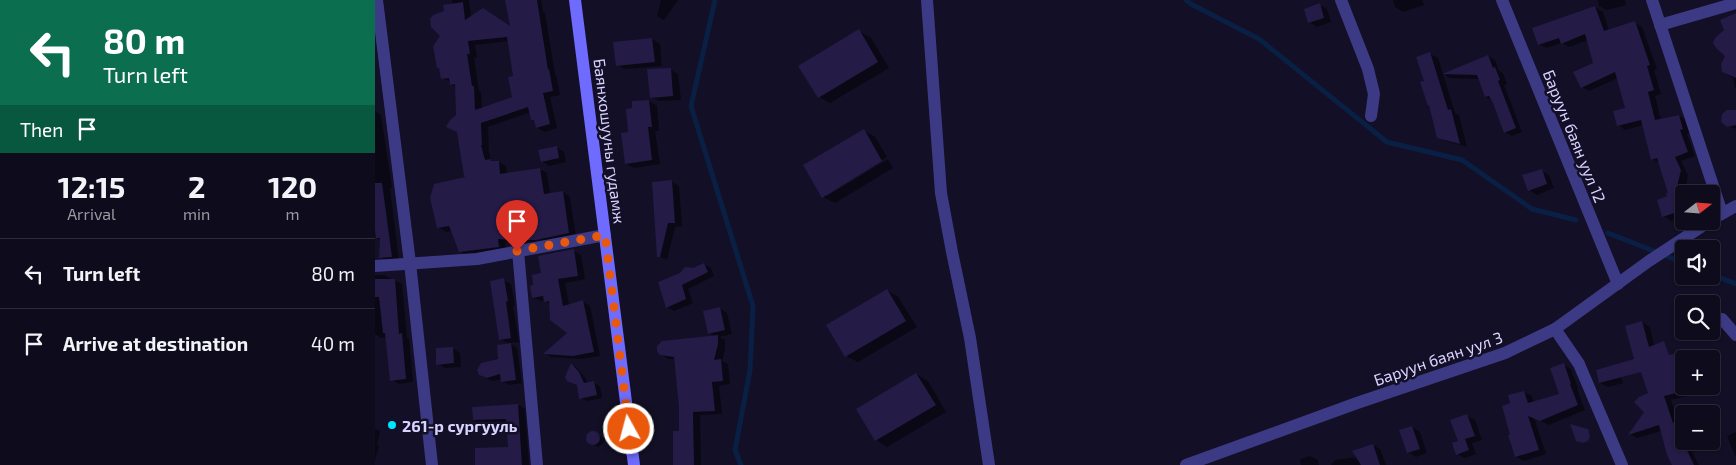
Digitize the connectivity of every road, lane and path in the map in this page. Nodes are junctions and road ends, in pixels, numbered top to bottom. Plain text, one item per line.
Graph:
1 (377, 0) edge
2 (575, 0) edge
3 (927, 0) edge
4 (1341, 0) edge
5 (1502, 0) edge
6 (1652, 0) edge
7 (1736, 3) edge
8 (1660, 25) junction
9 (1371, 116) dead end
10 (1705, 185) edge
11 (1736, 206) edge
12 (1720, 215) edge
13 (1696, 230) edge
14 (605, 235) junction
15 (517, 251) junction
16 (410, 263) junction
17 (375, 266) edge
18 (1619, 284) junction
19 (1723, 319) dead end
20 (1555, 328) junction
21 (1736, 335) edge
22 (433, 465) edge
23 (537, 465) edge
24 (634, 465) edge
25 (989, 465) edge
26 (1186, 465) edge
27 (1622, 465) edge

1 - 16 street
2 - 14 main road, Баянхошууны гудамж
3 - 25 street
4 - 9 street
5 - 18 street, Баруун баян уул 12
6 - 8 street
7 - 8 street
8 - 10 street
11 - 12 street, Баруун баян уул 3
13 - 18 street, Баруун баян уул 3
14 - 15 street
14 - 24 main road, Баянхошууны гудамж
15 - 16 street
15 - 23 street
16 - 17 street
16 - 22 street
18 - 20 street, Баруун баян уул 3
19 - 21 street
20 - 26 street, Баруун баян уул 3
20 - 27 street

